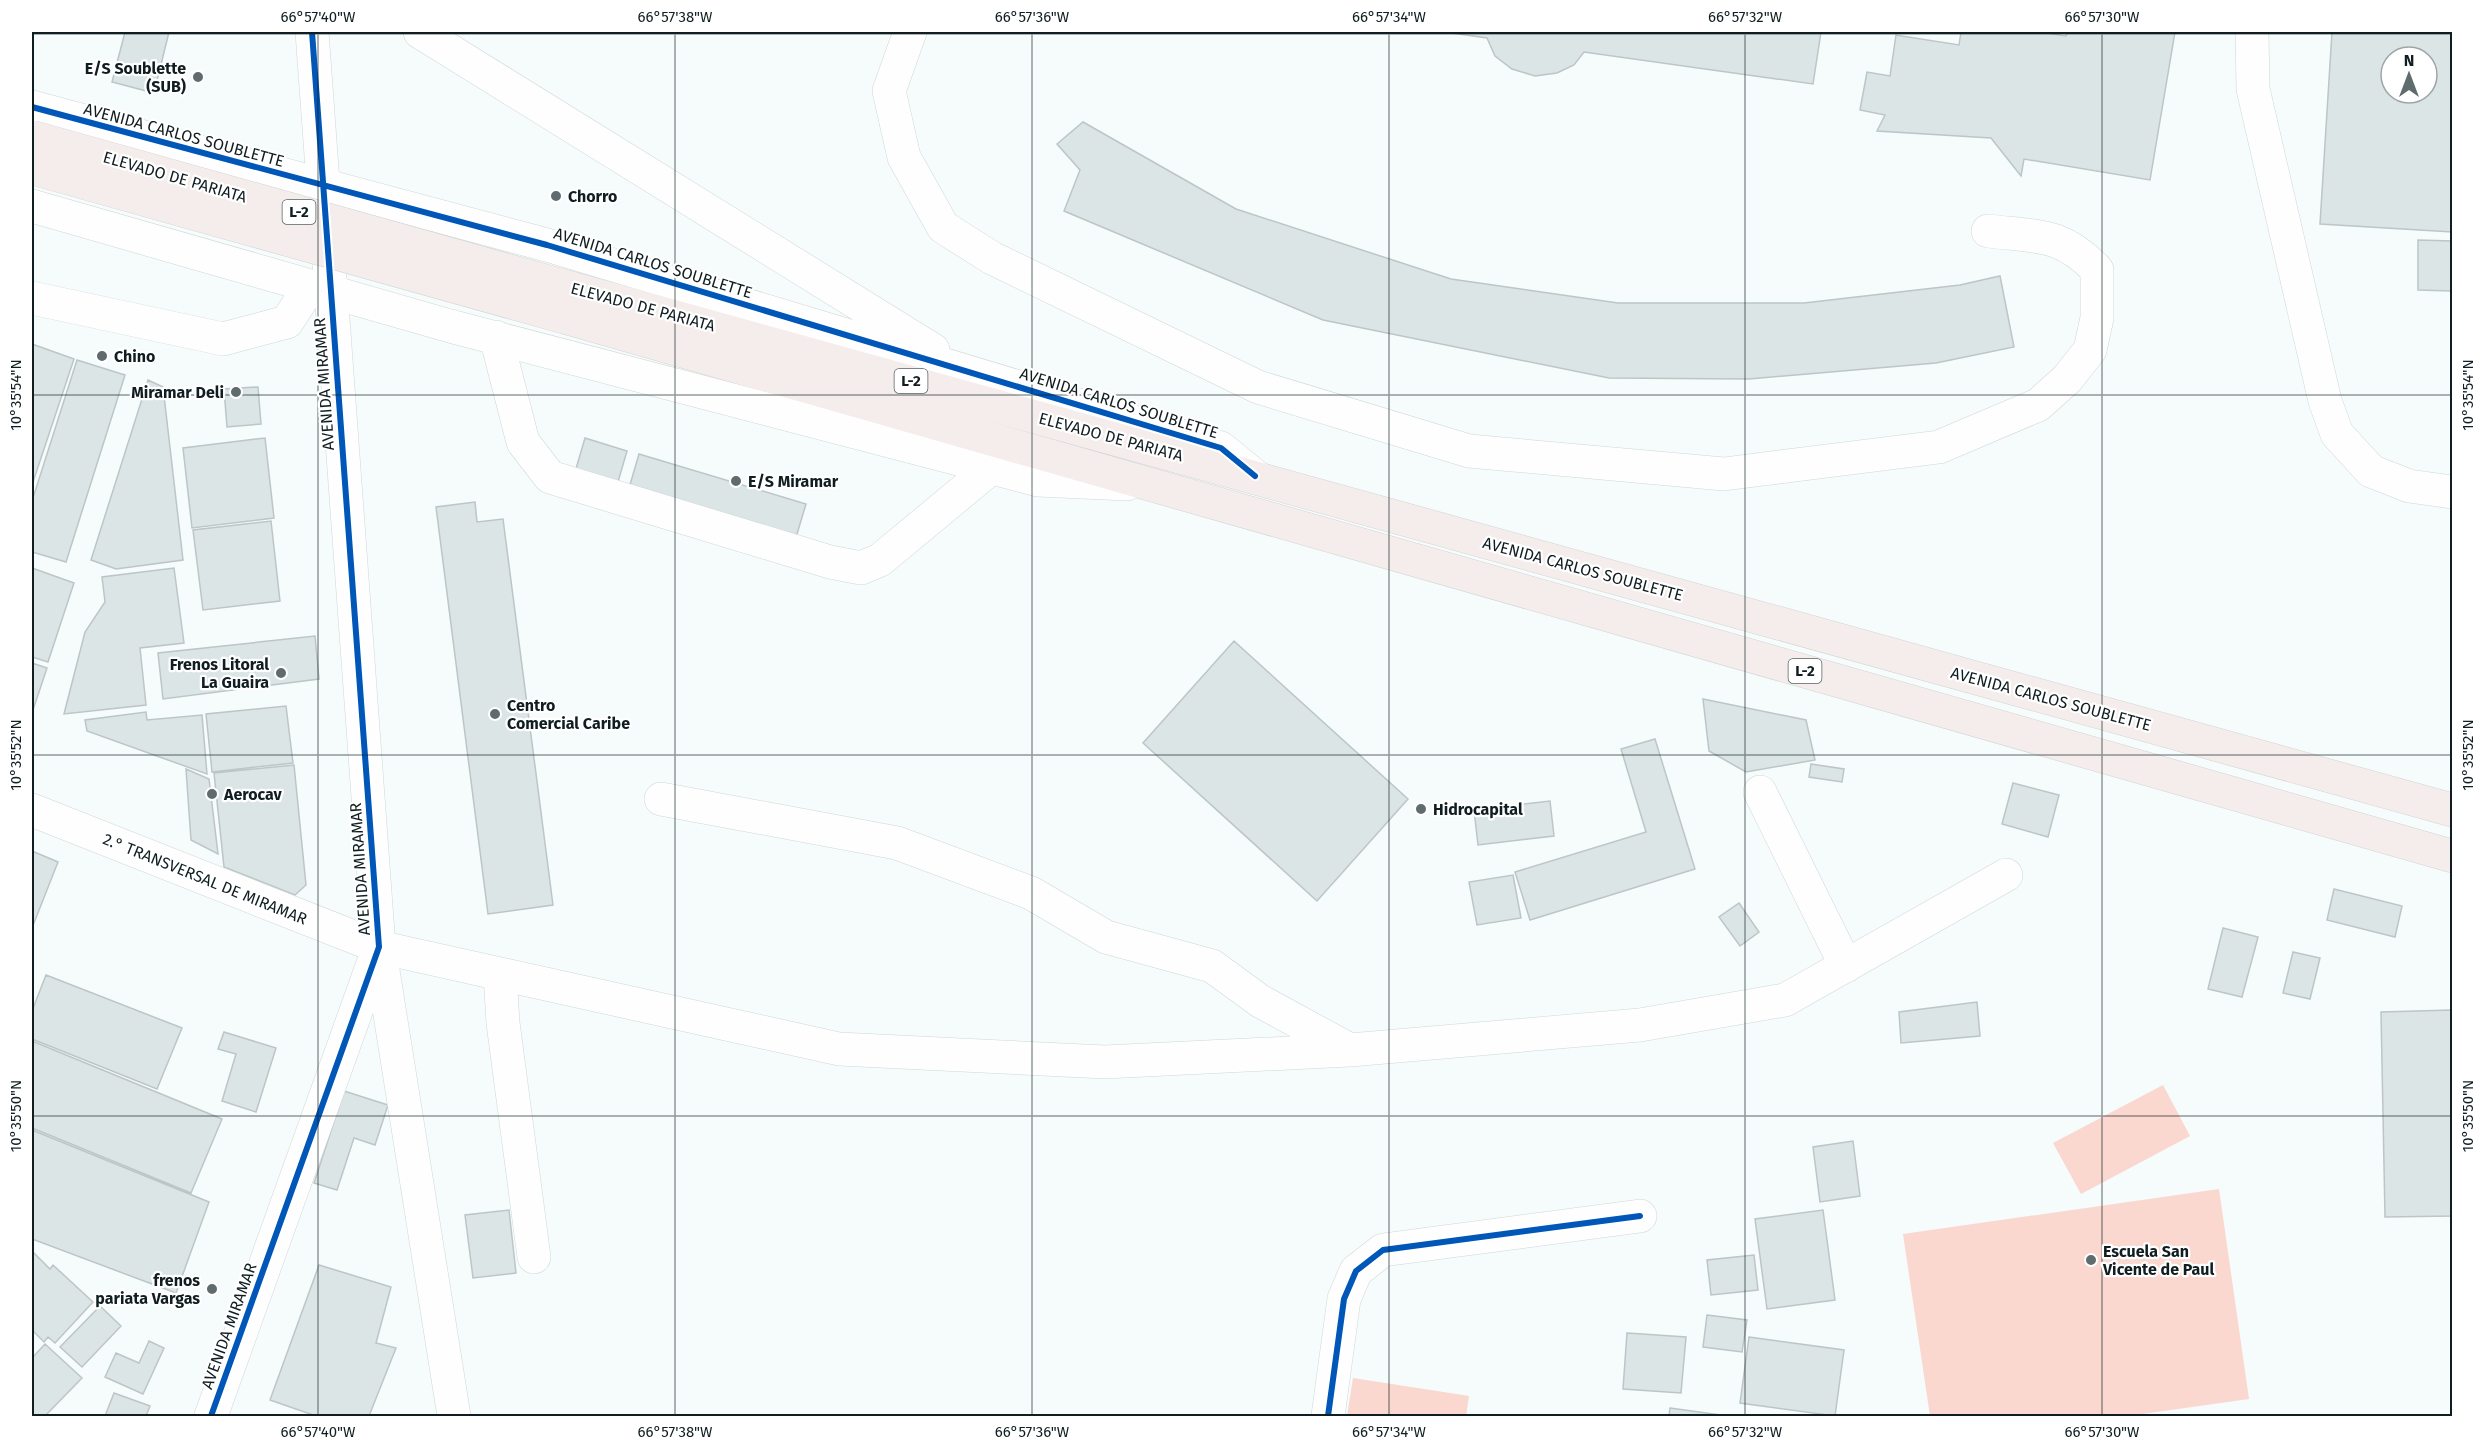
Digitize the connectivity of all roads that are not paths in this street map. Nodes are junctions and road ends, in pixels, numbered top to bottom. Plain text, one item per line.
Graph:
1 (312, 32) edge
2 (420, 32) edge
3 (910, 32) edge
4 (2252, 32) edge
5 (32, 107) edge
6 (32, 137) edge
7 (32, 168) edge
8 (321, 186) junction
9 (32, 206) edge
10 (1988, 231) dead end
11 (320, 289) junction
12 (32, 298) edge
13 (496, 337) junction
14 (970, 373) junction
15 (991, 468) junction
16 (1255, 476) junction
17 (1158, 485) junction
18 (2452, 492) edge
19 (1760, 792) dead end
20 (661, 799) dead end
21 (32, 810) edge
22 (2452, 810) edge
23 (2452, 856) edge
24 (2006, 875) dead end
25 (379, 947) junction
26 (1846, 966) junction
27 (500, 974) junction
28 (1350, 1050) junction
29 (1640, 1216) dead end
30 (534, 1257) dead end
31 (211, 1416) edge
32 (454, 1416) edge
33 (1328, 1416) edge

1 - 8 street, AVENIDA MIRAMAR
2 - 14 street
3 - 10 street
4 - 18 street
5 - 8 street, AVENIDA CARLOS SOUBLETTE / L-2
6 - 16 main road, ELEVADO DE PARIATA / L-2, bridge
7 - 17 main road, ELEVADO DE PARIATA / L-2, bridge
8 - 11 street, AVENIDA MIRAMAR
8 - 14 street, AVENIDA CARLOS SOUBLETTE / L-2
9 - 11 street, L-2
11 - 12 street
11 - 13 street, L-2
11 - 25 street, AVENIDA MIRAMAR
13 - 15 street, L-2
13 - 15 street
14 - 16 street, AVENIDA CARLOS SOUBLETTE / L-2
15 - 17 street, L-2
16 - 22 main road, AVENIDA CARLOS SOUBLETTE / L-2
17 - 23 main road, L-2
19 - 26 street
20 - 28 street
21 - 25 street, 2.° TRANSVERSAL DE MIRAMAR
24 - 26 street, 2.° TRANSVERSAL DE MIRAMAR
25 - 27 street, 2.° TRANSVERSAL DE MIRAMAR
25 - 31 street, AVENIDA MIRAMAR
25 - 32 street, AVENIDA MIRAMAR
26 - 28 street, 2.° TRANSVERSAL DE MIRAMAR
27 - 28 street, 2.° TRANSVERSAL DE MIRAMAR
27 - 30 street
29 - 33 street

